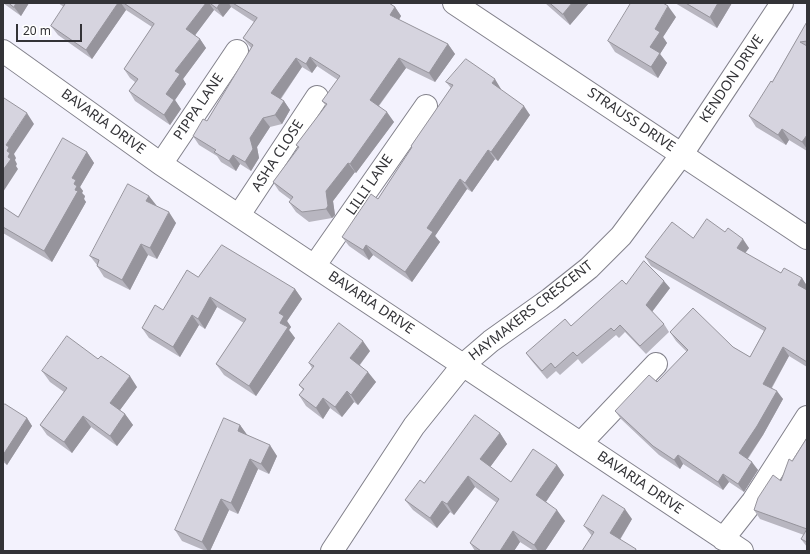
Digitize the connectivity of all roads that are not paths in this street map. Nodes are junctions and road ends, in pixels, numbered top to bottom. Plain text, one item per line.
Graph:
1 (454, 3) edge
2 (782, 3) edge
3 (3, 51) edge
4 (237, 51) dead end
5 (317, 97) dead end
6 (426, 106) dead end
7 (682, 154) junction
8 (161, 164) junction
9 (239, 215) junction
10 (807, 238) edge
11 (315, 265) junction
12 (656, 364) dead end
13 (463, 365) junction
14 (807, 417) edge
15 (581, 443) junction
16 (723, 539) junction
17 (332, 551) edge
18 (742, 551) edge

1 - 7 street, STRAUSS DRIVE
2 - 7 street, KENDON DRIVE
3 - 8 street, BAVARIA DRIVE
4 - 8 street, PIPPA LANE
5 - 9 street, ASHA CLOSE
6 - 11 street, LILLI LANE
7 - 10 street, STRAUSS DRIVE
7 - 13 street, HAYMAKERS CRESCENT
8 - 9 street, BAVARIA DRIVE
9 - 11 street, BAVARIA DRIVE
11 - 13 street, BAVARIA DRIVE
12 - 15 street
13 - 15 street, BAVARIA DRIVE
13 - 17 street, HAYMAKERS CRESCENT
14 - 16 street
15 - 16 street, BAVARIA DRIVE
16 - 18 street, BAVARIA DRIVE

